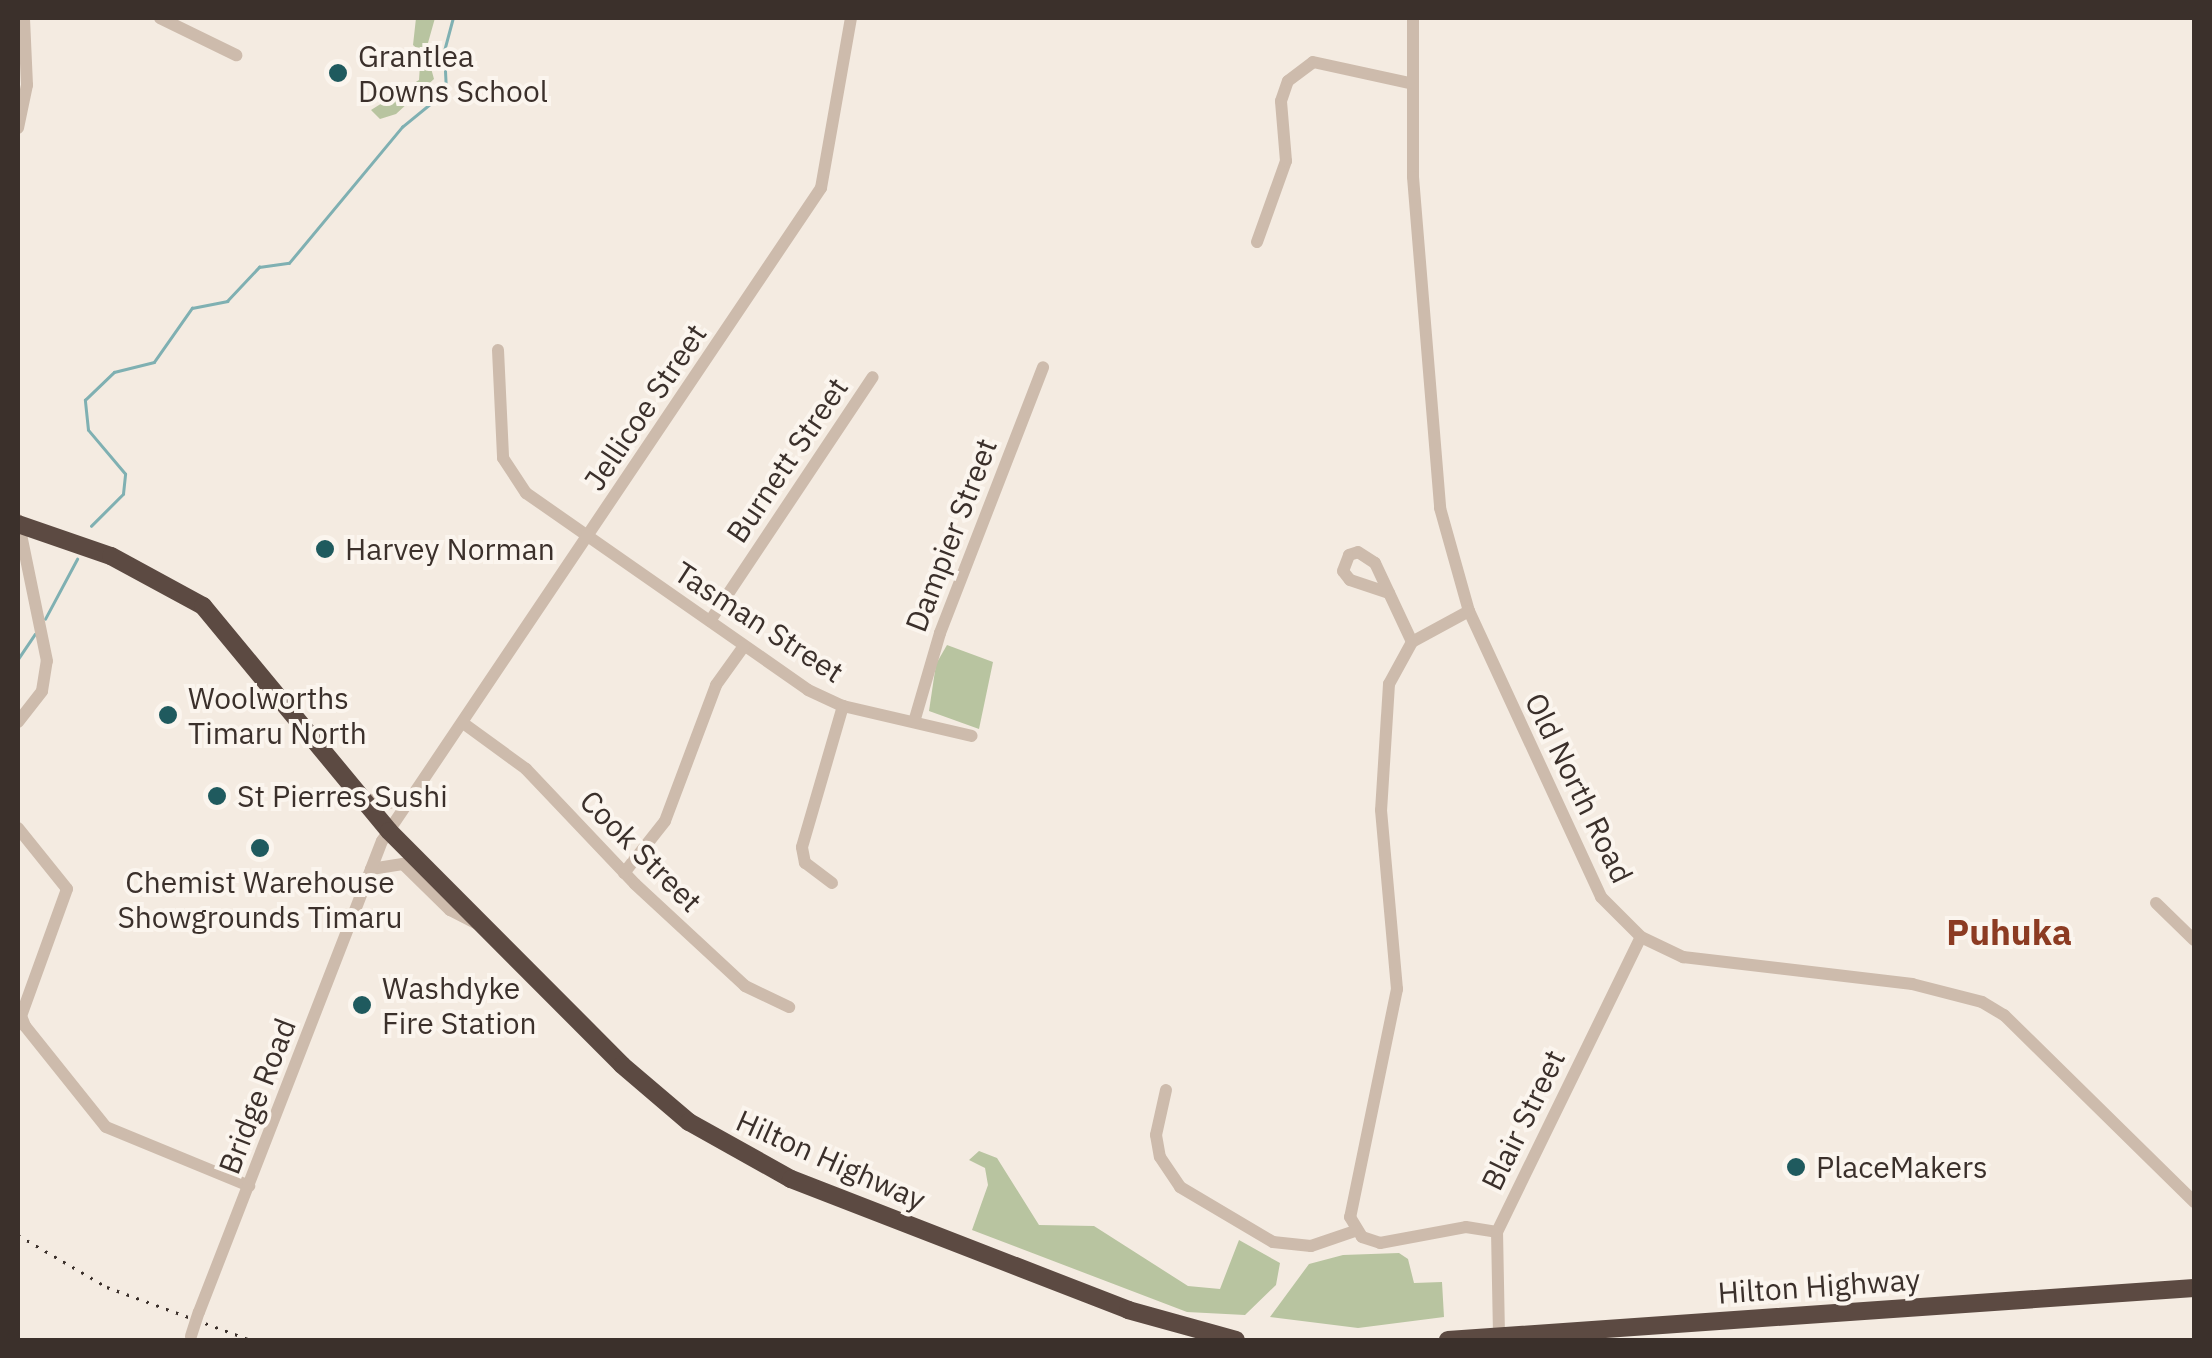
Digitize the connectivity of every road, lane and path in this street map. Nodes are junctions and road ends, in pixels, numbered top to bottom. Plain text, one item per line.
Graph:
1 (24, 18) edge
2 (160, 18) edge
3 (851, 18) edge
4 (1413, 18) edge
5 (236, 54) dead end
6 (21, 55) edge
7 (1409, 83) junction
8 (18, 128) edge
9 (1257, 242) dead end
10 (498, 350) dead end
11 (1043, 367) dead end
12 (872, 377) dead end
13 (18, 522) edge
14 (588, 538) junction
15 (1388, 594) dead end
16 (1469, 611) junction
17 (710, 621) junction
18 (1412, 642) junction
19 (744, 646) junction
20 (843, 706) junction
21 (18, 722) edge
22 (914, 722) junction
23 (463, 723) junction
24 (972, 736) dead end
25 (357, 795) junction
26 (413, 796) junction
27 (18, 828) edge
28 (388, 830) junction
29 (371, 869) junction
30 (624, 873) junction
31 (832, 883) dead end
32 (2156, 902) dead end
33 (484, 928) junction
34 (1641, 937) junction
35 (2194, 940) edge
36 (788, 1007) dead end
37 (1166, 1090) dead end
38 (248, 1186) junction
39 (2194, 1202) edge
40 (1355, 1231) junction
41 (1496, 1232) junction
42 (2194, 1288) edge
43 (1498, 1335) junction
44 (190, 1339) edge
45 (1236, 1340) edge
46 (1448, 1340) edge

1 - 6 street
2 - 5 street
3 - 14 street, Jellicoe Street
4 - 7 street, Old North Road
6 - 8 street
7 - 9 street
7 - 16 street, Old North Road
10 - 14 street, Tasman Street
11 - 22 street, Dampier Street
12 - 17 street, Burnett Street
13 - 21 street
13 - 25 highway, Hilton Highway
14 - 17 street, Tasman Street
14 - 23 street, Jellicoe Street
15 - 18 street
16 - 18 street
16 - 34 street, Old North Road
17 - 19 street, Tasman Street
18 - 40 street
19 - 20 street, Tasman Street
19 - 30 street
20 - 22 street, Tasman Street
20 - 31 street
22 - 24 street, Tasman Street
23 - 26 street, Jellicoe Street
23 - 30 street, Cook Street
25 - 26 street
25 - 28 highway, Hilton Highway
26 - 28 street, Jellicoe Street
27 - 38 street
28 - 29 street, Bridge Road
28 - 33 highway, Hilton Highway
29 - 33 street
29 - 38 street, Bridge Road
30 - 36 street, Cook Street
32 - 35 street
33 - 45 highway, Hilton Highway
34 - 39 street, Old North Road
34 - 41 street, Blair Street
37 - 40 street
38 - 44 street, Bridge Road, bridge
40 - 41 street
41 - 43 street, Blair Street
42 - 43 highway, Hilton Highway
43 - 46 highway, Hilton Highway

